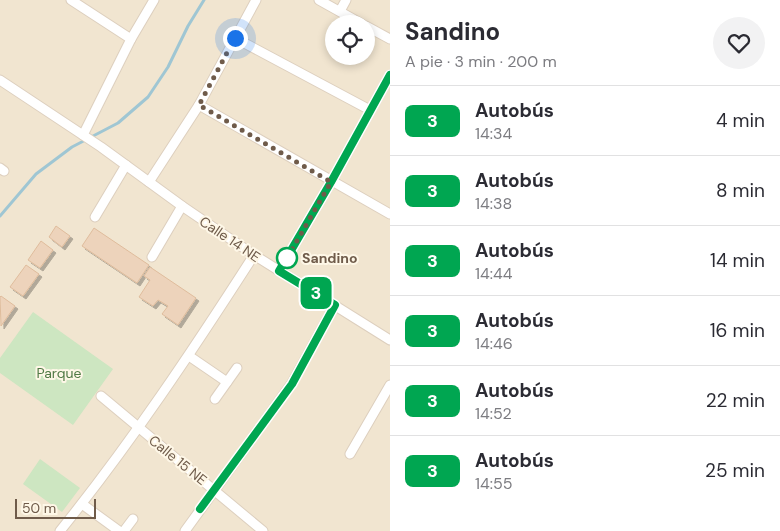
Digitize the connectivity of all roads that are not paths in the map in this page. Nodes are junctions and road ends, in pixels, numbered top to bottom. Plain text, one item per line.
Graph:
1 (71, 0) edge
2 (154, 0) edge
3 (256, 0) edge
4 (319, 0) edge
5 (346, 0) edge
6 (340, 11) junction
7 (347, 15) edge
8 (375, 31) edge
9 (235, 38) junction
10 (131, 39) junction
11 (390, 39) edge
12 (390, 75) edge
13 (0, 80) edge
14 (199, 105) junction
15 (370, 110) junction
16 (84, 136) junction
17 (126, 165) junction
18 (149, 182) junction
19 (331, 182) junction
20 (182, 206) junction
21 (390, 214) edge
22 (95, 217) dead end
23 (254, 255) junction
24 (152, 257) dead end
25 (279, 271) junction
26 (335, 305) junction
27 (390, 340) edge
28 (189, 356) junction
29 (236, 368) dead end
30 (227, 382) junction
31 (390, 385) edge
32 (101, 396) dead end
33 (215, 400) dead end
34 (138, 427) junction
35 (350, 454) dead end
36 (215, 490) junction
37 (82, 504) junction
38 (133, 519) dead end
39 (60, 531) edge
40 (119, 531) edge
41 (124, 531) edge
42 (186, 531) edge
43 (263, 531) edge

1 - 10 street
2 - 10 street
3 - 9 street
4 - 6 street
5 - 6 street
6 - 7 street
8 - 11 street
9 - 14 street
9 - 15 street
10 - 16 street
12 - 15 street
13 - 16 street, Calle 14 NE
14 - 18 street
14 - 19 street
15 - 19 street
16 - 17 street, Calle 14 NE
17 - 18 street, Calle 14 NE
17 - 22 street
18 - 20 street, Calle 14 NE
19 - 21 street
19 - 25 street
20 - 23 street, Calle 14 NE
20 - 24 street
23 - 25 street, Calle 14 NE
23 - 28 street
25 - 26 street, Calle 14 NE
26 - 27 street, Calle 14 NE
26 - 36 street
28 - 30 street
28 - 34 street
29 - 30 street
30 - 33 street
31 - 35 street
32 - 34 street, Calle 15 NE
34 - 36 street, Calle 15 NE
34 - 37 street
36 - 42 street
36 - 43 street, Calle 15 NE
37 - 39 street
37 - 40 street
38 - 41 street

